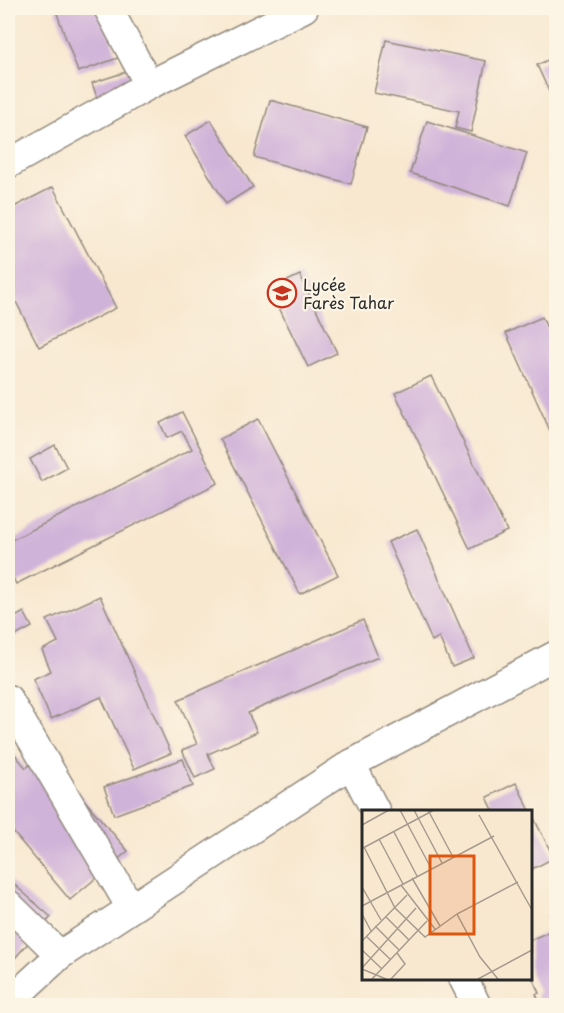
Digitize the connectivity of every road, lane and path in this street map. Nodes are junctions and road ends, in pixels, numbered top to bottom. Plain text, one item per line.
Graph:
1 (108, 8) edge
2 (301, 8) edge
3 (149, 85) junction
4 (9, 160) edge
5 (556, 655) edge
6 (8, 699) edge
7 (351, 764) junction
8 (375, 810) edge
9 (8, 904) edge
10 (131, 908) junction
11 (60, 955) junction
12 (464, 980) edge
13 (8, 1003) edge
14 (477, 1005) edge

1 - 3 street
2 - 3 street
3 - 4 street
5 - 7 street
6 - 10 street
7 - 8 street
7 - 10 street
9 - 11 street
10 - 11 street
11 - 13 street
12 - 14 street

